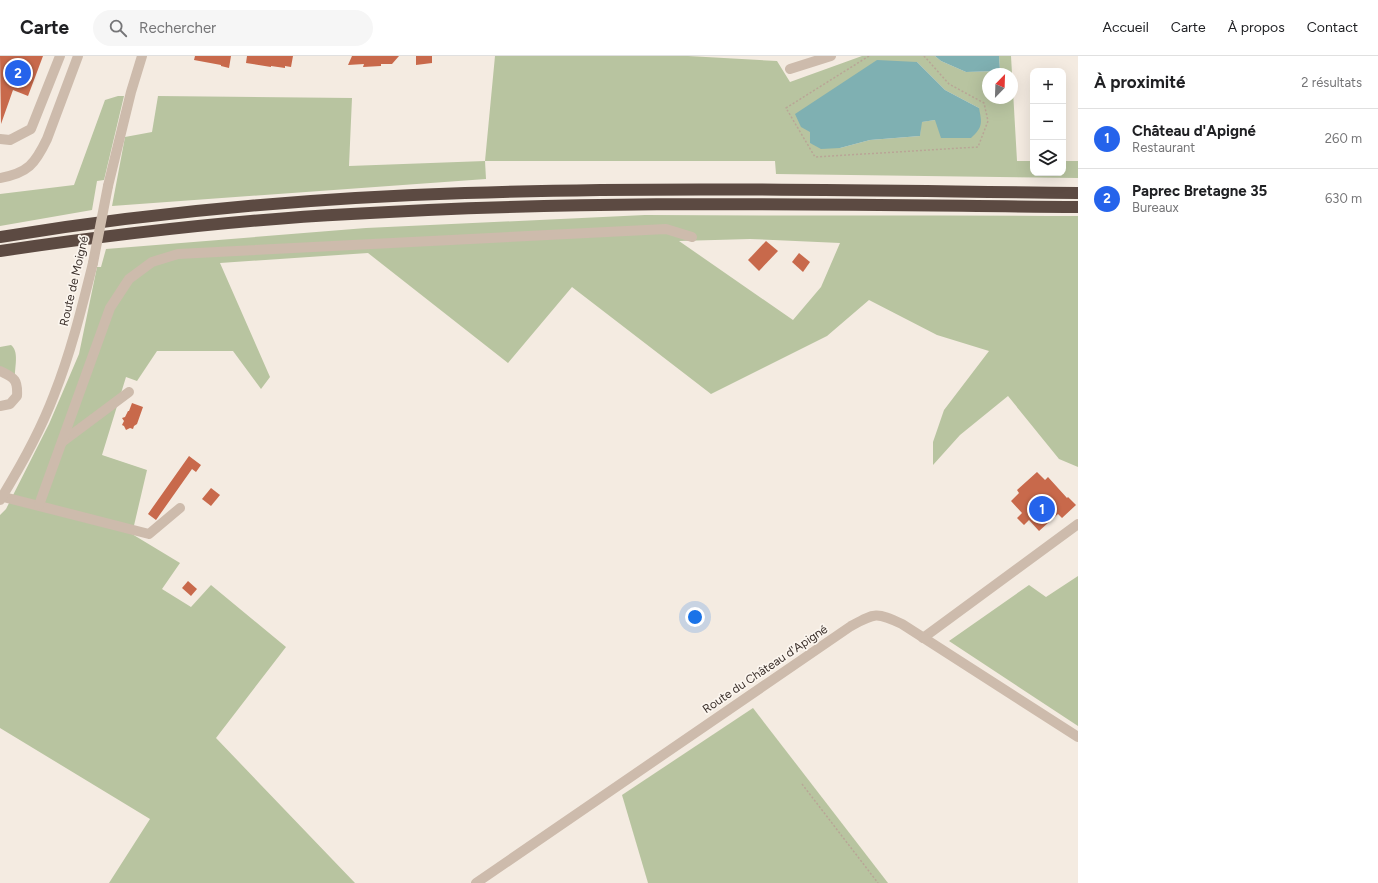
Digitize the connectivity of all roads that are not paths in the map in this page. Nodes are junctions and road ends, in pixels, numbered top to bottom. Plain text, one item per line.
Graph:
1 (60, 56) edge
2 (78, 56) edge
3 (142, 56) edge
4 (831, 56) edge
5 (790, 69) dead end
6 (0, 139) edge
7 (0, 178) edge
8 (1078, 193) edge
9 (1078, 207) edge
10 (0, 237) edge
11 (692, 237) dead end
12 (0, 251) edge
13 (0, 371) edge
14 (129, 392) dead end
15 (0, 406) edge
16 (62, 442) junction
17 (1, 497) edge
18 (39, 505) junction
19 (180, 508) dead end
20 (1078, 524) edge
21 (923, 638) junction
22 (1078, 737) edge
23 (476, 883) edge

1 - 6 street
2 - 7 street
3 - 17 street, Route de Moigné, bridge
4 - 5 street
8 - 10 highway
9 - 12 highway
11 - 16 street
13 - 15 street
14 - 16 street
16 - 18 street
17 - 18 street
18 - 19 street
20 - 21 street
21 - 22 street, Route du Château d'Apigné
21 - 23 street, Route du Château d'Apigné

